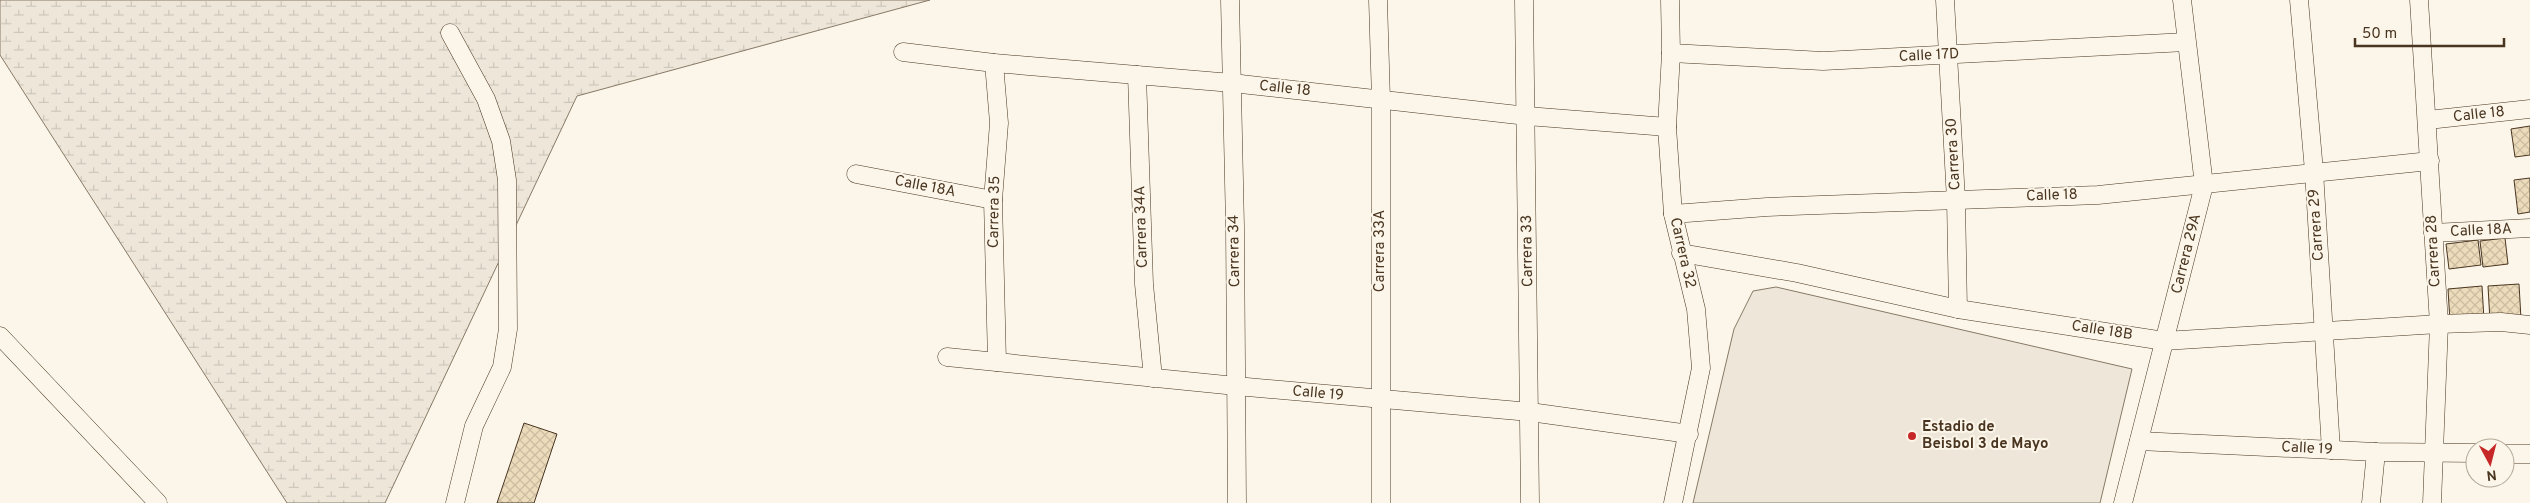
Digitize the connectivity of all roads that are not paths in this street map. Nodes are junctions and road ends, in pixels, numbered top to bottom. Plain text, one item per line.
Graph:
1 (1230, 0) edge
2 (1378, 0) edge
3 (1524, 0) edge
4 (1670, 0) edge
5 (1945, 0) edge
6 (2182, 0) edge
7 (2299, 0) edge
8 (2419, 0) edge
9 (450, 33) dead end
10 (2186, 42) junction
11 (903, 52) dead end
12 (1672, 53) junction
13 (1948, 55) junction
14 (994, 63) junction
15 (1137, 75) junction
16 (1232, 83) junction
17 (1381, 100) junction
18 (2530, 109) edge
19 (1527, 116) junction
20 (2428, 120) junction
21 (1667, 126) junction
22 (2430, 161) junction
23 (2314, 171) junction
24 (856, 174) dead end
25 (2204, 185) junction
26 (993, 200) junction
27 (1956, 200) junction
28 (1673, 214) junction
29 (2530, 228) edge
30 (2433, 233) junction
31 (1681, 253) junction
32 (1958, 309) junction
33 (2439, 324) junction
34 (2530, 326) edge
35 (2324, 330) junction
36 (0, 336) edge
37 (2164, 341) junction
38 (947, 357) dead end
39 (997, 362) junction
40 (1153, 378) junction
41 (1236, 386) junction
42 (1380, 399) junction
43 (1530, 412) junction
44 (1689, 434) junction
45 (2139, 441) junction
46 (2331, 450) junction
47 (2376, 452) junction
48 (2434, 453) junction
49 (2465, 453) edge
50 (2515, 454) edge
51 (2530, 454) edge
52 (158, 503) edge
53 (455, 503) edge
54 (1236, 503) edge
55 (1381, 503) edge
56 (1530, 503) edge
57 (1673, 503) edge
58 (2123, 503) edge
59 (2371, 503) edge
60 (2432, 503) edge

1 - 16 street, Carrera 34
2 - 17 street, Carrera 33A
3 - 19 street, Carrera 33
4 - 12 street, Carrera 32
5 - 13 street, Carrera 30
6 - 10 street, Carrera 29A
7 - 23 street, Carrera 29
8 - 20 street, Carrera 28
9 - 53 street
10 - 13 street, Calle 17D
10 - 25 street, Carrera 29A
11 - 14 street, Calle 18
12 - 13 street, Calle 17D
12 - 21 street, Carrera 32
13 - 27 street, Carrera 30
14 - 15 street, Calle 18
14 - 26 street, Carrera 35
15 - 16 street, Calle 18
15 - 40 street, Carrera 34A
16 - 17 street, Calle 18
16 - 41 street, Carrera 34
17 - 19 street, Calle 18
17 - 42 street, Carrera 33A
18 - 20 street, Calle 18
19 - 21 street, Calle 18
19 - 43 street, Carrera 33
20 - 22 street, Carrera 28
21 - 28 street, Carrera 32
22 - 23 street, Calle 18
22 - 30 street, Carrera 28
23 - 25 street, Calle 18
23 - 35 street, Carrera 29
24 - 26 street, Calle 18A
25 - 27 street, Calle 18
25 - 37 street, Carrera 29A
26 - 39 street, Carrera 35
27 - 28 street, Calle 18
27 - 32 street, Carrera 30
28 - 31 street, Carrera 32
29 - 30 street, Calle 18A
30 - 33 street, Carrera 28
31 - 32 street, Calle 18B
31 - 44 street, Carrera 32
32 - 37 street, Calle 18B
33 - 34 street, Calle 18B
33 - 35 street, Calle 18B
33 - 48 street, Carrera 28
35 - 37 street, Calle 18B
35 - 46 street, Carrera 29
36 - 52 street
37 - 45 street, Carrera 29A
38 - 39 street, Calle 19
39 - 40 street, Calle 19
40 - 41 street, Calle 19
41 - 42 street, Calle 19
41 - 54 street, Carrera 34
42 - 43 street, Calle 19
42 - 55 street, Carrera 33A
43 - 44 street, Calle 19
43 - 56 street, Carrera 33
44 - 57 street, Carrera 32
45 - 46 street, Calle 19
45 - 58 street, Carrera 29A
46 - 47 street, Calle 19
47 - 48 street, Calle 19
47 - 59 street
48 - 49 street, Calle 19
48 - 60 street, Carrera 28
50 - 51 street

